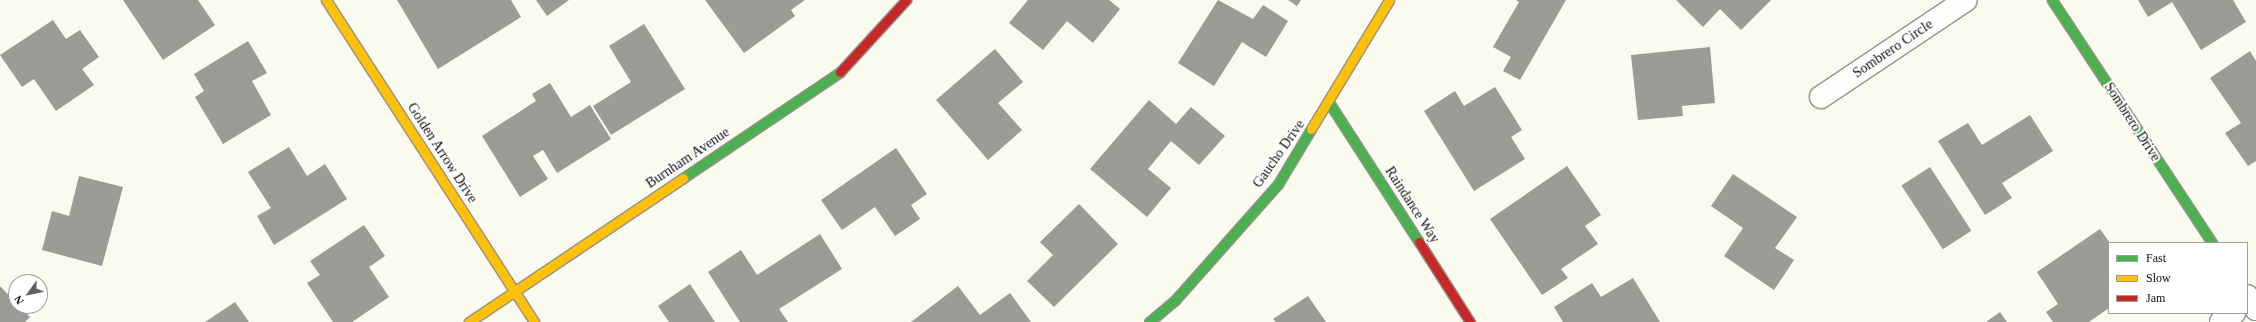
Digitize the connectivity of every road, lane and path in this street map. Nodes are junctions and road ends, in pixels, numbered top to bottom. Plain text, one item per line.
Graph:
1 (326, 0) edge
2 (906, 0) edge
3 (1389, 0) edge
4 (1966, 0) edge
5 (2052, 0) edge
6 (1821, 98) dead end
7 (1330, 104) junction
8 (2211, 242) edge
9 (514, 292) junction
10 (2233, 314) edge
11 (469, 322) edge
12 (534, 322) edge
13 (1149, 322) edge
14 (1470, 322) edge
15 (2221, 322) edge

1 - 9 street, Golden Arrow Drive
2 - 9 street, Burnham Avenue
3 - 7 street, Gaucho Drive
4 - 6 street, Sombrero Circle
5 - 8 street, Sombrero Drive
7 - 13 street, Gaucho Drive
7 - 14 street, Raindance Way
9 - 11 street, Burnham Avenue
9 - 12 street, Golden Arrow Drive
10 - 15 street

